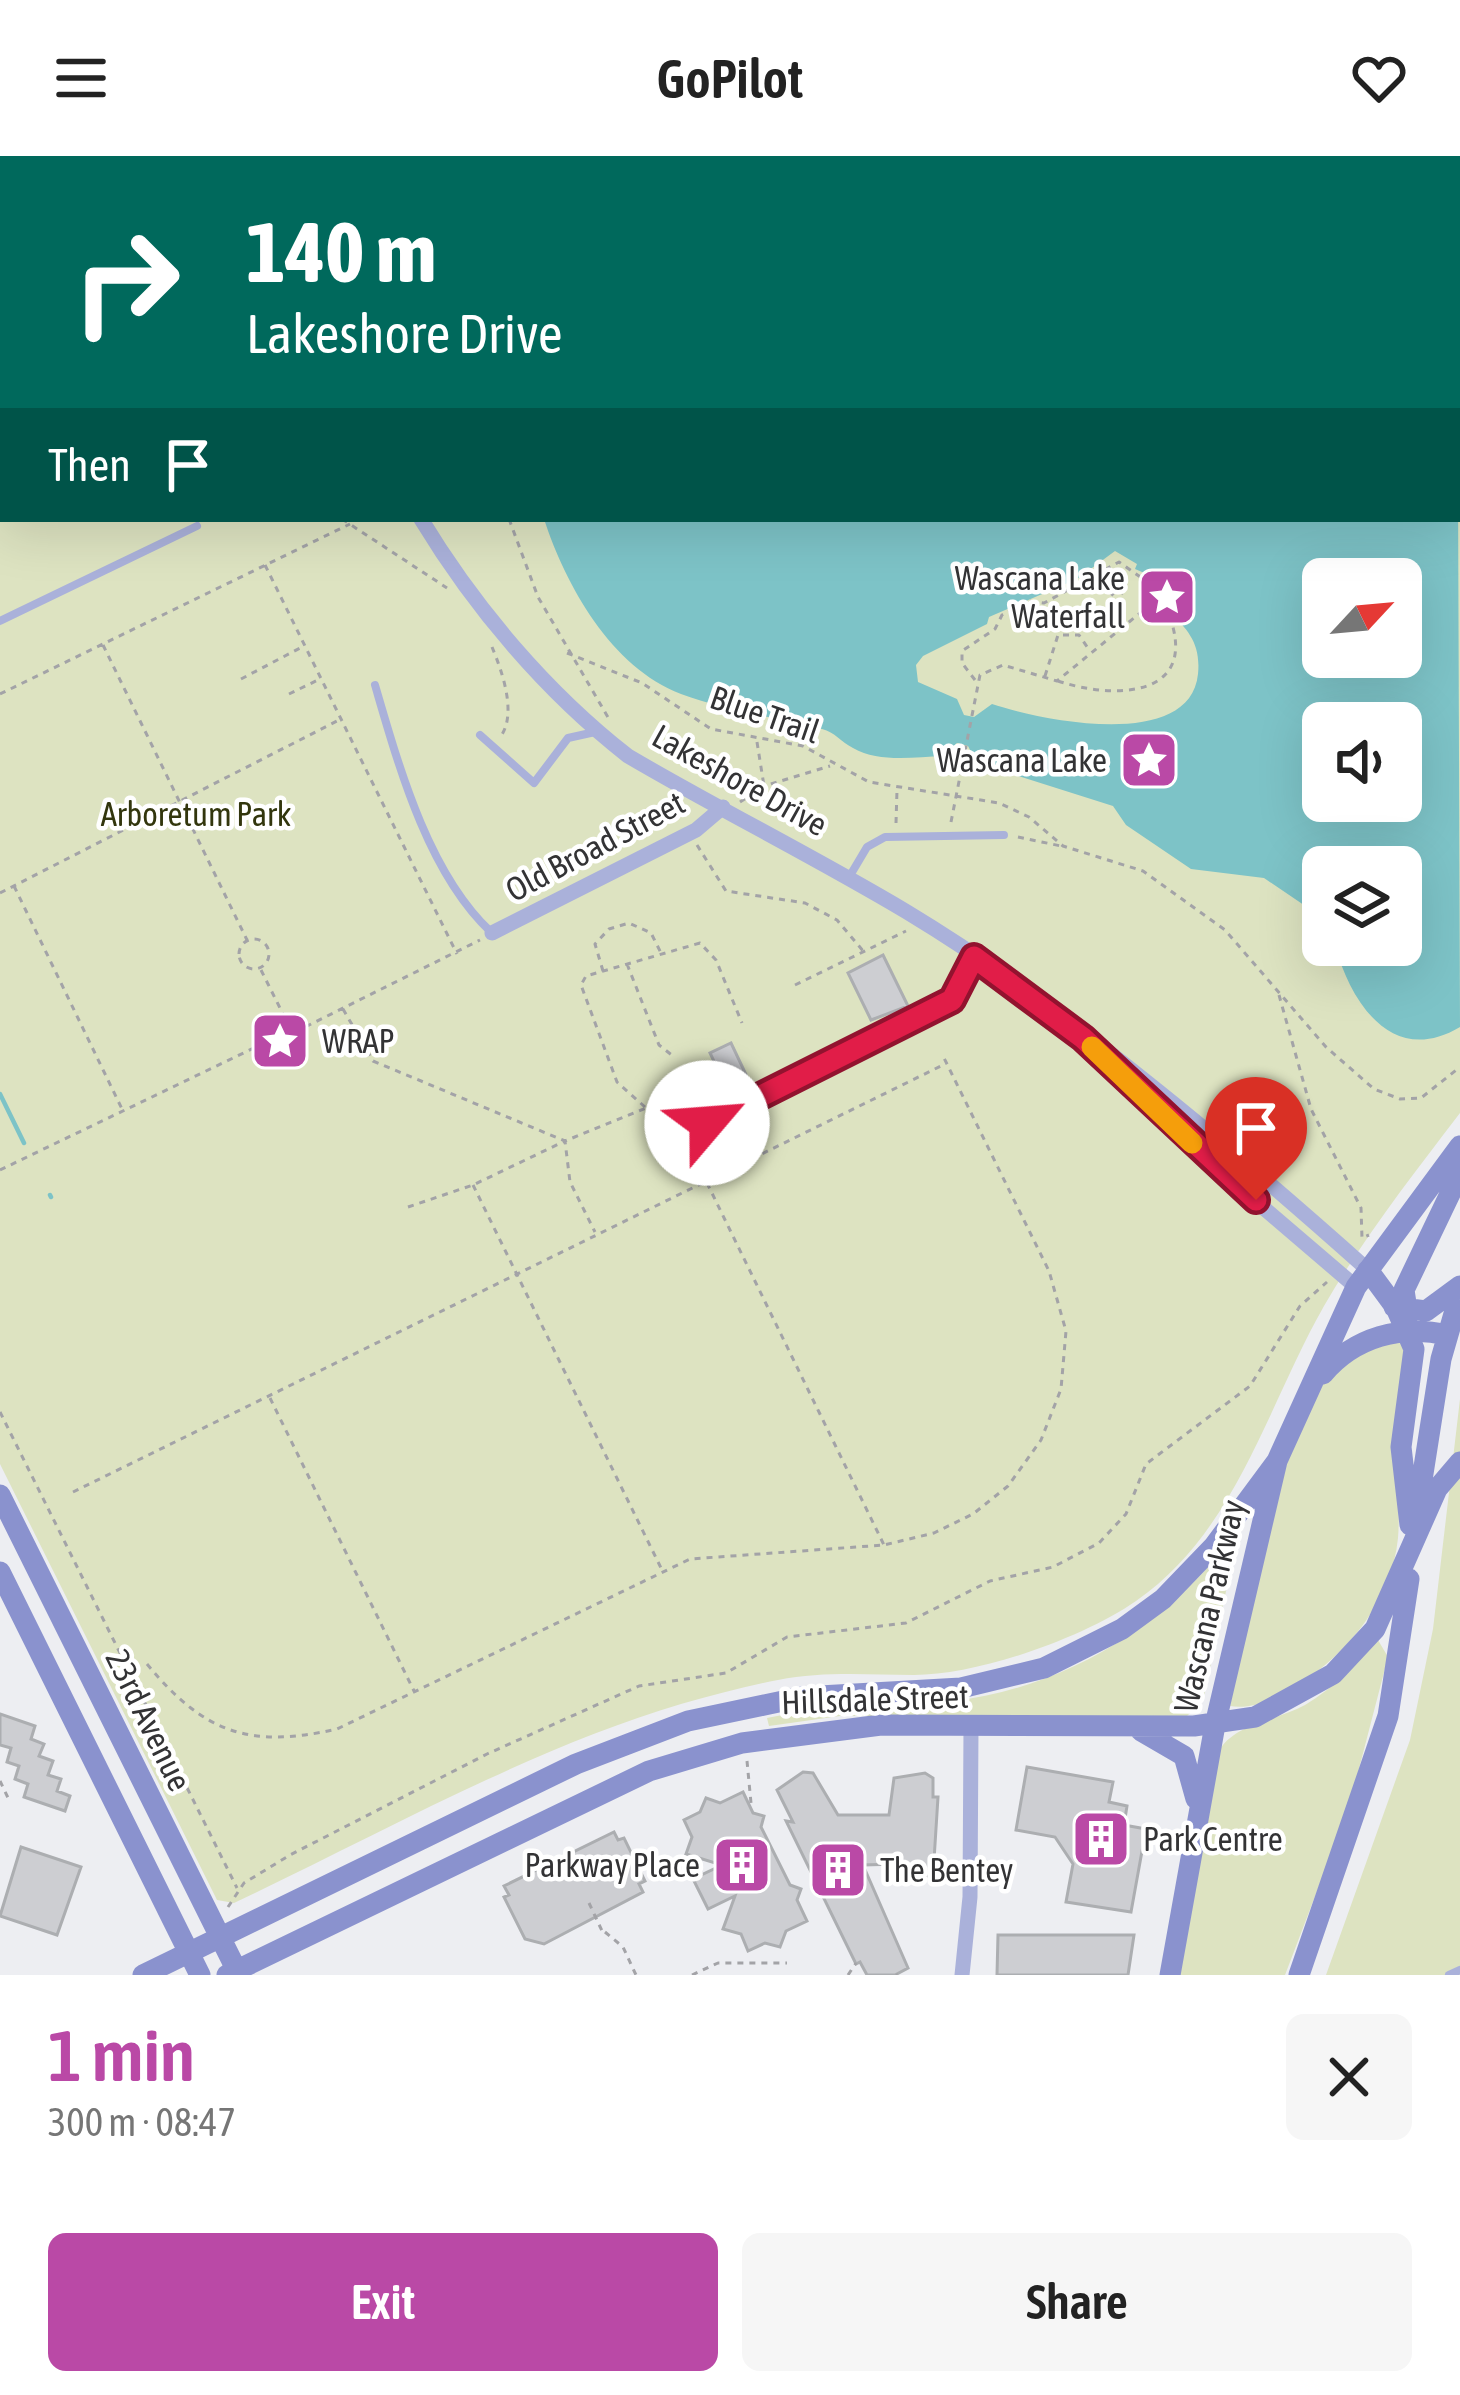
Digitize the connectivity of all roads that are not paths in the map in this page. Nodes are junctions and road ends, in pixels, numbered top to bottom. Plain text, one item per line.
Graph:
1 (423, 522) edge
2 (197, 526) dead end
3 (0, 621) edge
4 (375, 685) dead end
5 (600, 734) junction
6 (480, 735) dead end
7 (726, 809) junction
8 (1004, 836) road end
9 (848, 879) junction
10 (492, 933) joint
11 (974, 957) junction
12 (707, 1123) road end
13 (1460, 1146) edge
14 (1460, 1174) edge
15 (1362, 1278) junction
16 (1460, 1289) edge
17 (1408, 1315) junction
18 (1454, 1340) edge
19 (1441, 1359) junction
20 (1460, 1376) edge
21 (1308, 1393) junction
22 (1276, 1461) junction
23 (1460, 1462) edge
24 (0, 1495) edge
25 (1413, 1538) junction
26 (0, 1572) edge
27 (1215, 1725) junction
28 (1130, 1726) junction
29 (970, 1728) junction
30 (1198, 1825) junction
31 (220, 1937) junction
32 (189, 1952) junction
33 (1460, 1970) edge
34 (234, 1973) edge
35 (143, 1975) edge
36 (200, 1975) edge
37 (962, 1975) edge
38 (1170, 1975) edge
39 (1298, 1975) edge
40 (1449, 1975) edge

1 - 5 street, Lakeshore Drive
2 - 3 lane
4 - 10 lane
5 - 6 lane
5 - 7 street, Lakeshore Drive
7 - 9 street, Lakeshore Drive
7 - 10 street, Old Broad Street
8 - 9 lane
9 - 11 street, Lakeshore Drive
11 - 12 lane
11 - 15 street, Lakeshore Drive
13 - 15 main road, Wascana Parkway
14 - 17 main road
15 - 17 main road, Lakeshore Drive
15 - 21 main road, Wascana Parkway
16 - 17 main road
16 - 18 main road
17 - 18 main road, Lakeshore Drive
17 - 19 main road, Lakeshore Drive
17 - 21 main road
17 - 25 main road
18 - 19 main road
19 - 20 main road, Lakeshore Drive
19 - 25 main road
21 - 22 main road, Wascana Parkway
22 - 27 main road, Wascana Parkway
22 - 31 main road, Hillsdale Street
23 - 25 main road
24 - 31 main road, 23rd Avenue
25 - 27 main road, Hillsdale Street
25 - 39 main road
26 - 32 main road, 23rd Avenue
27 - 28 main road, Hillsdale Street
27 - 30 main road, Wascana Parkway
28 - 29 main road, Hillsdale Street
28 - 30 main road
29 - 34 main road, Hillsdale Street
29 - 37 street
30 - 38 main road, Wascana Parkway
31 - 32 main road, Hillsdale Street
31 - 34 main road, 23rd Avenue
32 - 35 main road, Hillsdale Street
32 - 36 main road, 23rd Avenue
33 - 40 lane

